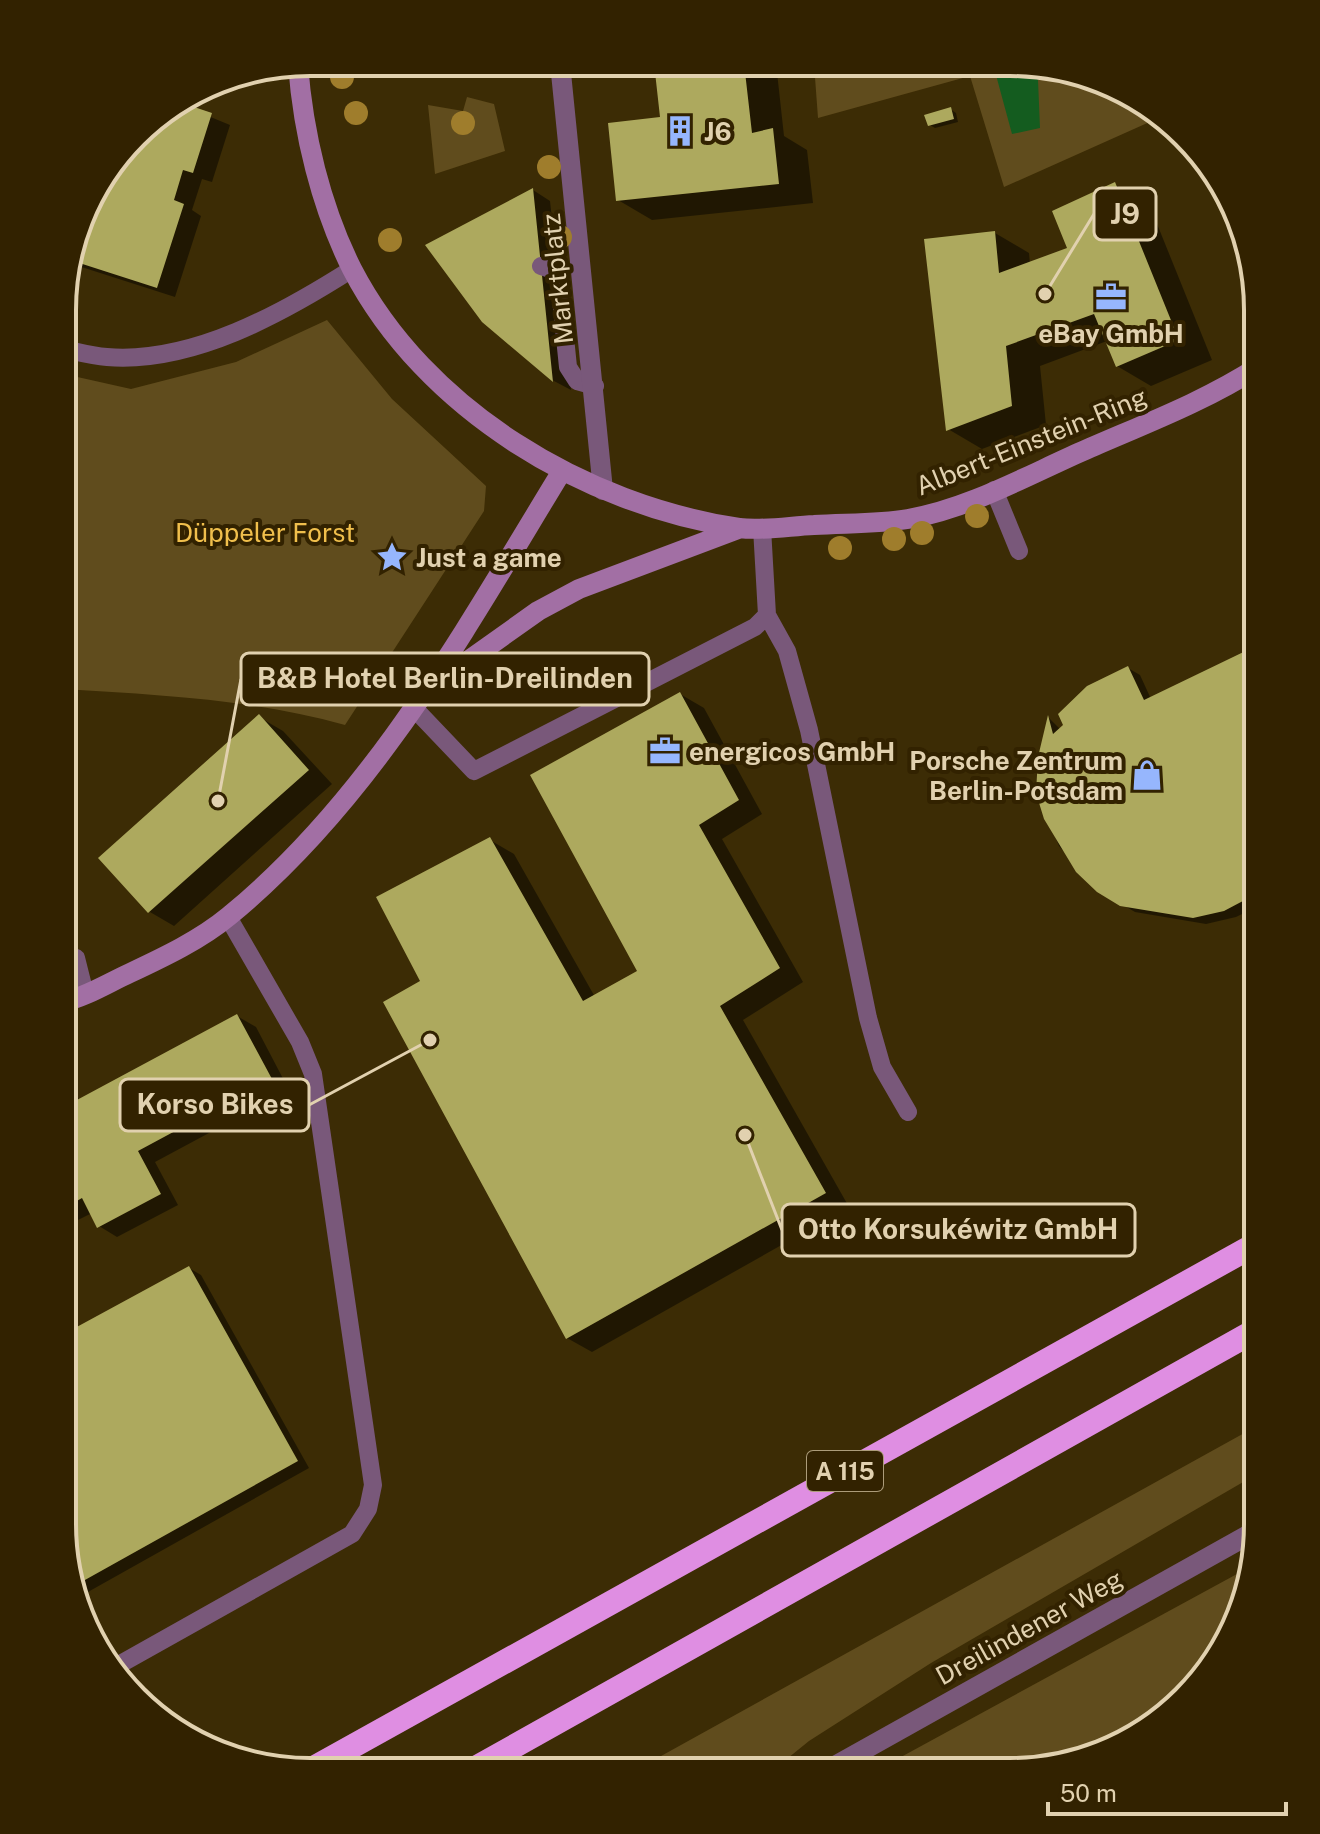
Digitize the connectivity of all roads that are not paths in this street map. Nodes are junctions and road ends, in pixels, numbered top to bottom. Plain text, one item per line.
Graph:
1 (561, 76) edge
2 (299, 77) edge
3 (541, 266) dead end
4 (352, 269) junction
5 (76, 351) edge
6 (1244, 376) edge
7 (595, 386) junction
8 (562, 471) junction
9 (603, 490) junction
10 (994, 490) junction
11 (741, 528) junction
12 (762, 528) junction
13 (1019, 551) dead end
14 (767, 615) junction
15 (418, 699) junction
16 (228, 917) junction
17 (76, 958) dead end
18 (85, 994) junction
19 (76, 997) edge
20 (908, 1112) dead end
21 (1243, 1251) edge
22 (1243, 1337) edge
23 (1243, 1538) edge
24 (122, 1663) edge
25 (332, 1758) edge
26 (493, 1758) edge
27 (849, 1758) edge

1 - 7 street, Marktplatz
2 - 4 street, Albert-Einstein-Ring
3 - 7 lane
4 - 5 lane
4 - 8 street, Albert-Einstein-Ring
6 - 10 street, Albert-Einstein-Ring
7 - 9 street, Marktplatz
8 - 9 street, Albert-Einstein-Ring
8 - 15 street
9 - 11 street, Albert-Einstein-Ring
10 - 12 street, Albert-Einstein-Ring
10 - 13 lane
11 - 12 street, Albert-Einstein-Ring
11 - 15 street
12 - 14 lane
14 - 15 lane
14 - 20 lane
15 - 16 street
16 - 18 street
16 - 24 lane
17 - 18 lane
18 - 19 street
21 - 25 highway, A 115
22 - 26 highway
23 - 27 street, Dreilindener Weg

